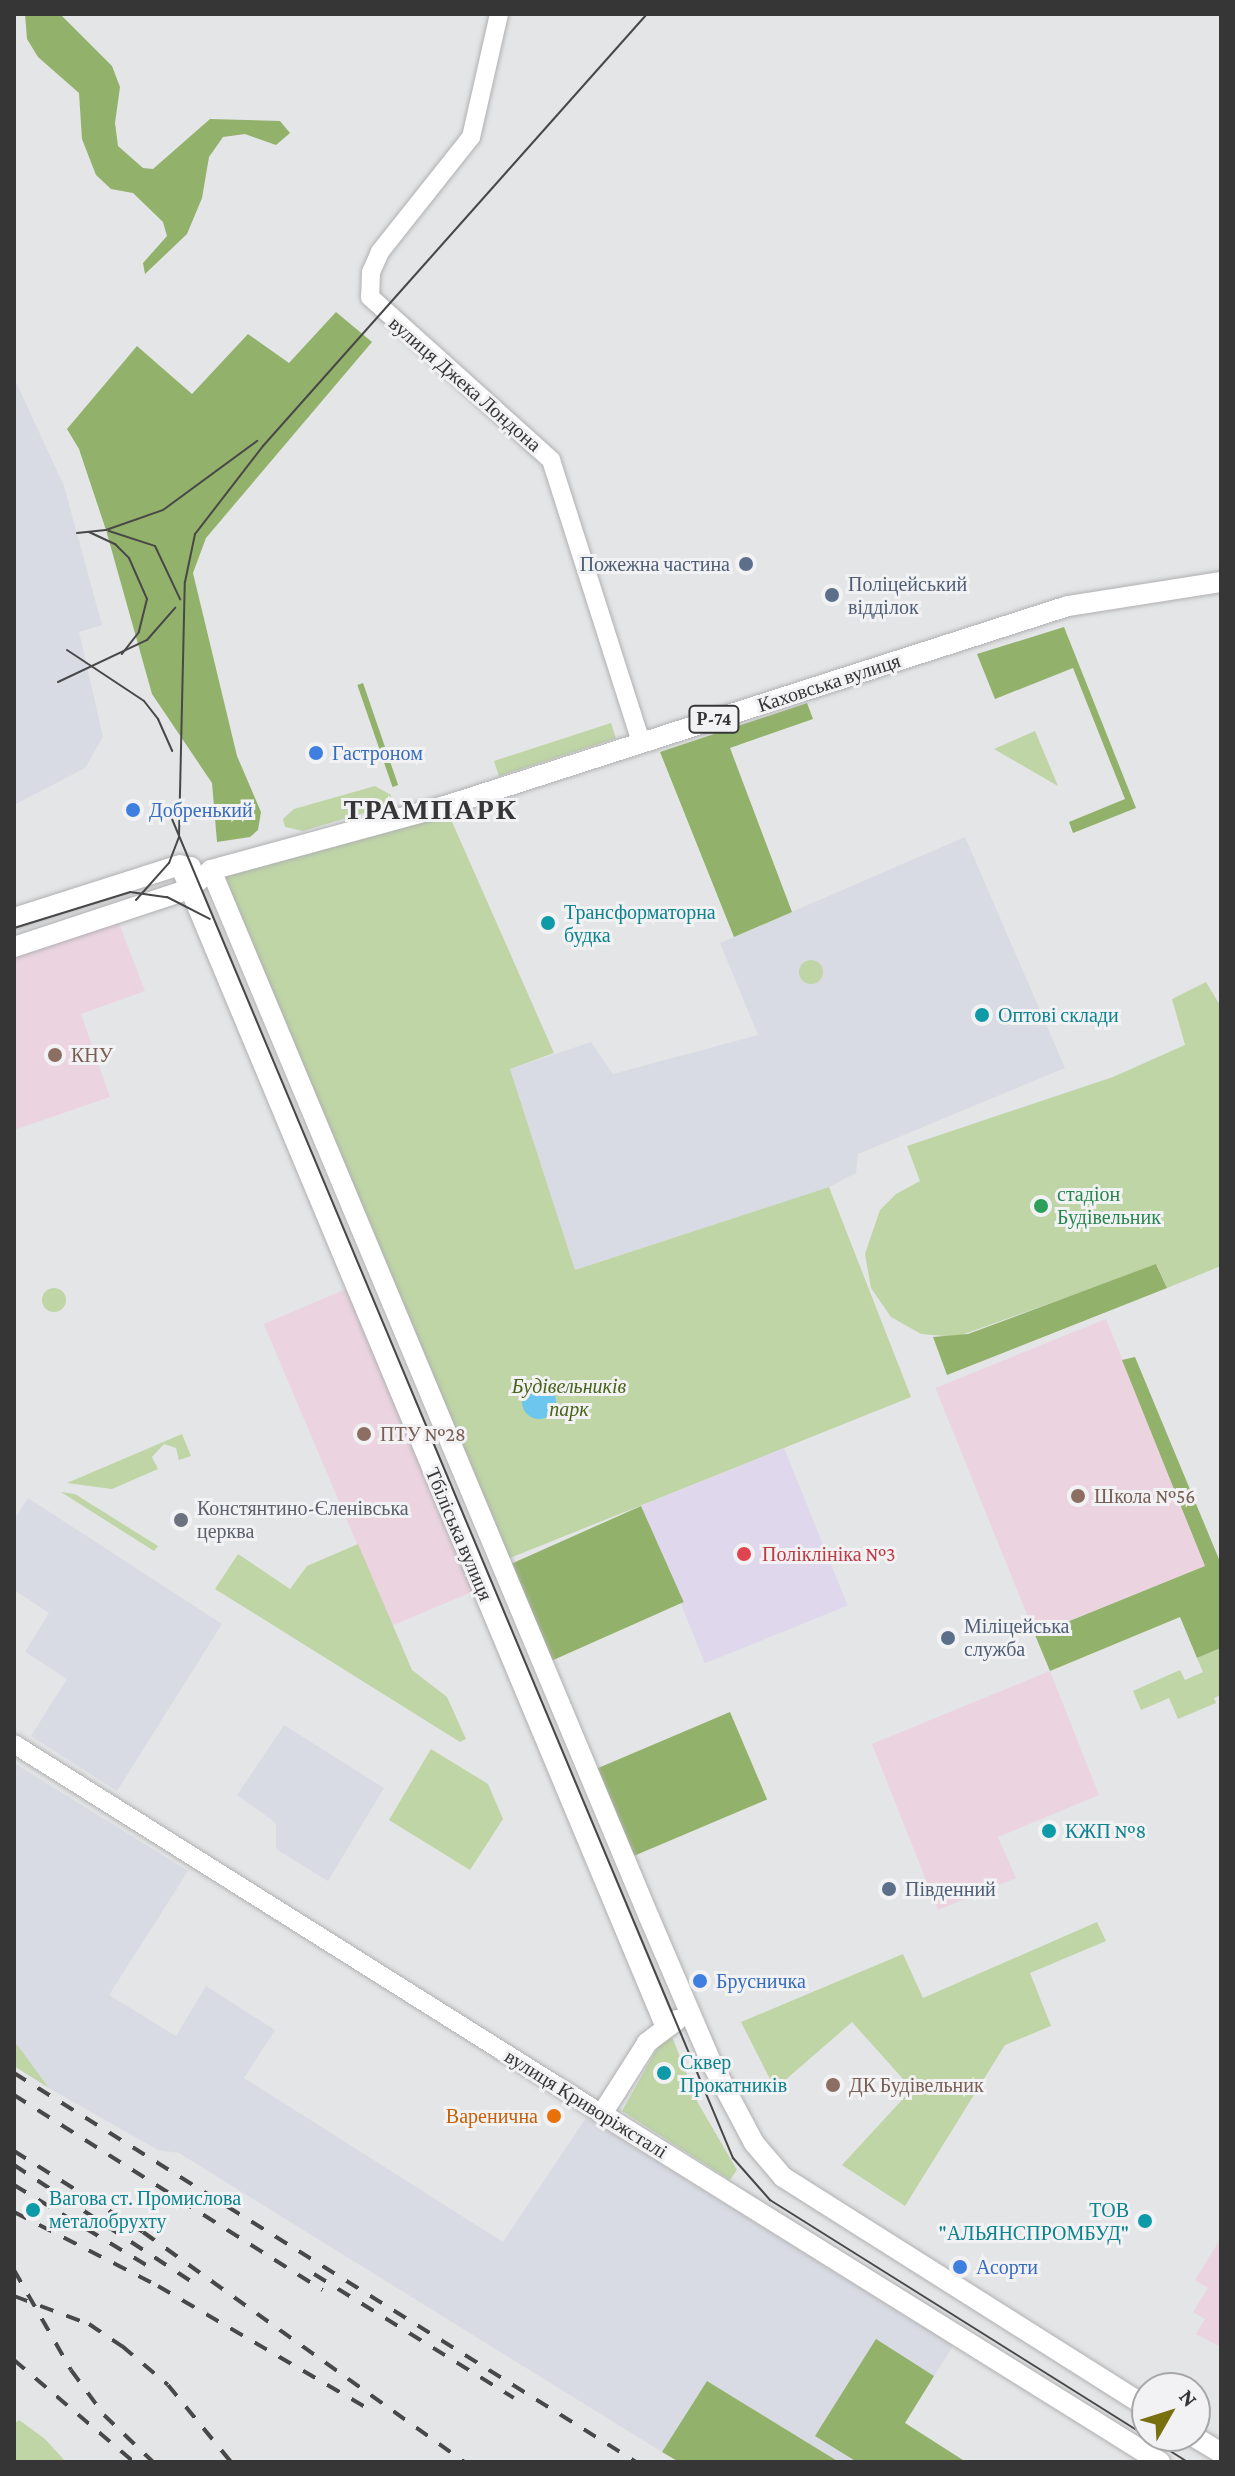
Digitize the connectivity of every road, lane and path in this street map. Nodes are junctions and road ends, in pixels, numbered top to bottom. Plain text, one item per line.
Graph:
1 (499, 14) edge
2 (1221, 582) edge
3 (641, 742) junction
4 (180, 865) junction
5 (211, 870) junction
6 (189, 889) junction
7 (14, 918) edge
8 (14, 947) edge
9 (14, 1744) edge
10 (692, 2014) junction
11 (665, 2025) junction
12 (602, 2114) junction
13 (1131, 2397) edge
14 (1160, 2462) edge

1 - 3 main road, вулиця Джека Лондона
2 - 3 main road, Каховська вулиця / Р-74
3 - 5 main road, Каховська вулиця / Р-74
4 - 5 main road, Р-74
4 - 6 main road, Тбіліська вулиця
4 - 7 main road, Р-74
5 - 6 main road, Р-74
5 - 10 main road, Тбіліська вулиця
6 - 8 main road, Р-74
6 - 11 main road, Тбіліська вулиця
9 - 12 main road, вулиця Криворіжсталі
10 - 11 main road
10 - 13 main road
11 - 12 main road
12 - 14 main road, вулиця Криворіжсталі

